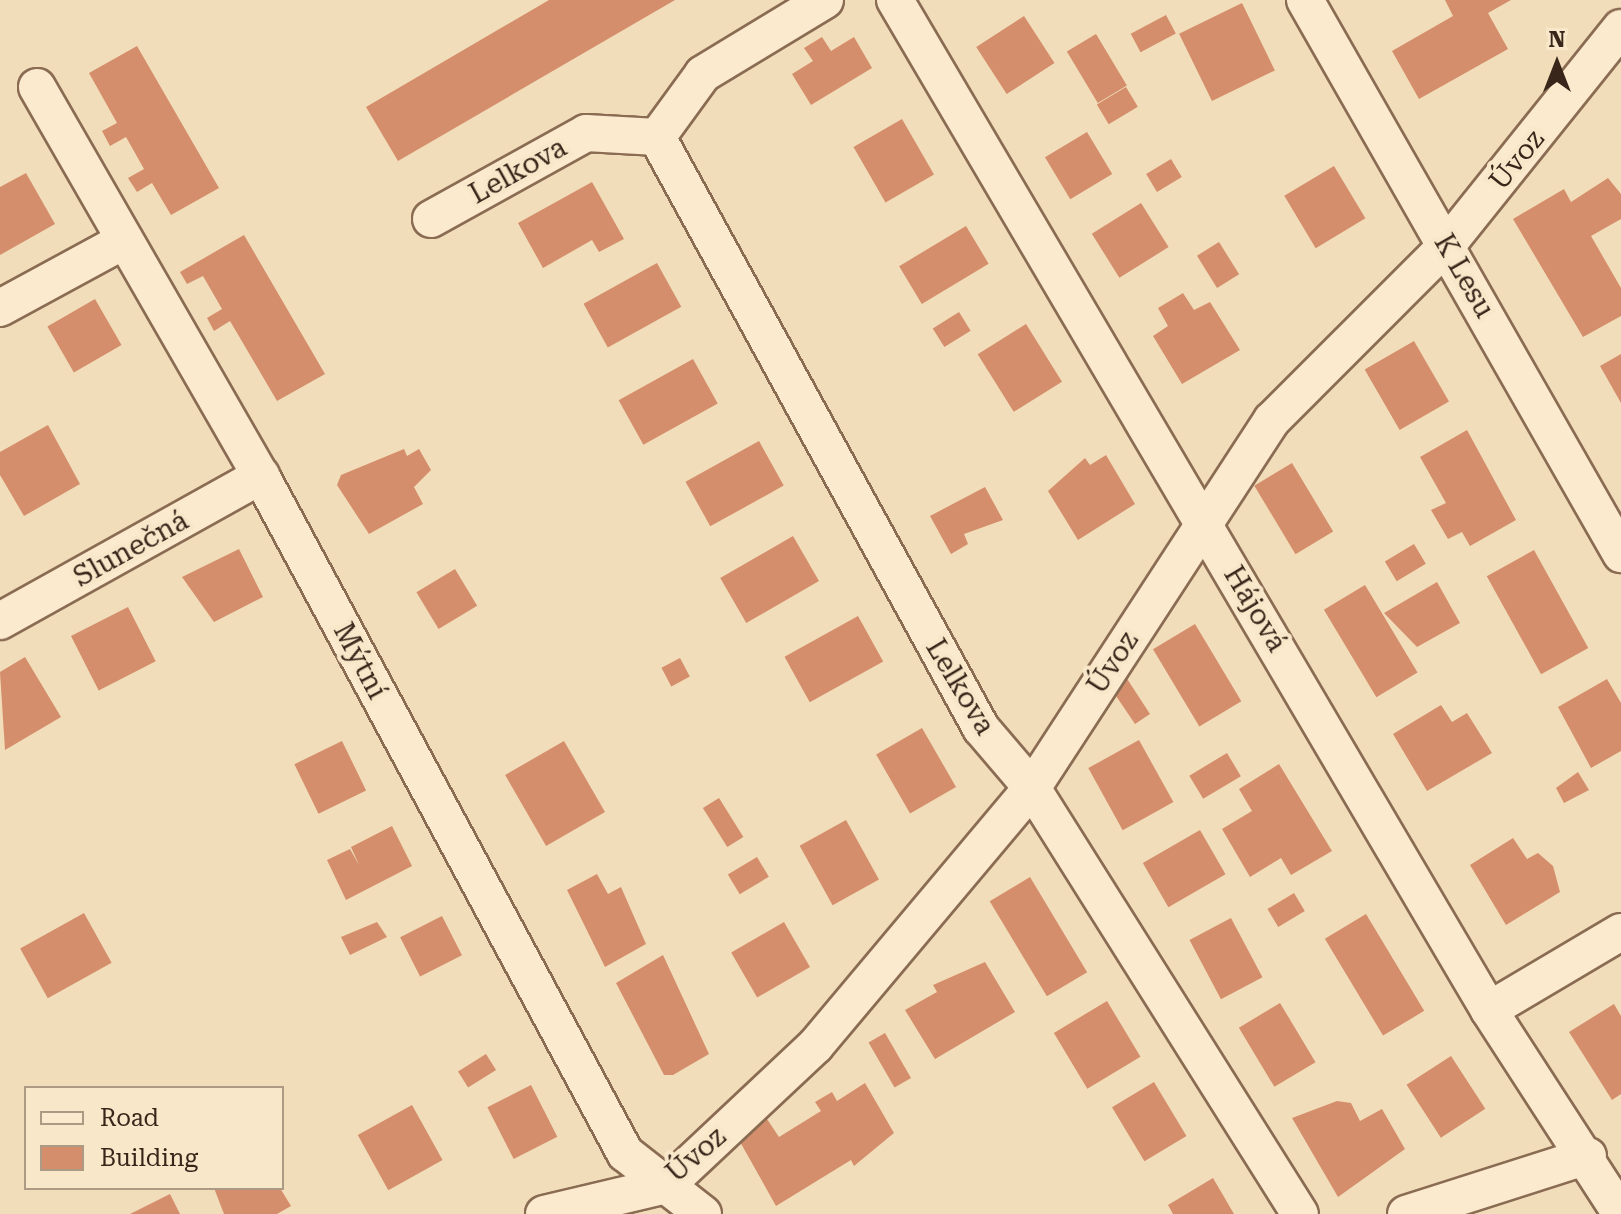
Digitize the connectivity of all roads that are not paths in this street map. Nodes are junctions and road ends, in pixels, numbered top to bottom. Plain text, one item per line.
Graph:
1 (825, 0) edge
2 (895, 0) edge
3 (1305, 0) edge
4 (1621, 28) edge
5 (37, 87) dead end
6 (657, 137) junction
7 (431, 219) dead end
8 (125, 240) junction
9 (1447, 245) junction
10 (0, 308) edge
11 (261, 476) junction
12 (1203, 524) junction
13 (1621, 554) edge
14 (0, 621) edge
15 (1032, 788) junction
16 (1621, 932) edge
17 (1489, 1010) junction
18 (1588, 1156) junction
19 (667, 1185) junction
20 (544, 1214) edge
21 (703, 1214) edge
22 (1300, 1214) edge
23 (1406, 1214) edge
24 (1621, 1214) edge

1 - 6 street
2 - 12 street, Hájová
3 - 9 street, K Lesu
4 - 9 street, Úvoz
5 - 8 street, Mýtní
6 - 7 street, Lelkova
6 - 15 street, Lelkova
8 - 10 street
8 - 11 street, Mýtní
9 - 12 street, Úvoz
9 - 13 street, K Lesu
11 - 14 street, Slunečná
11 - 19 street, Mýtní
12 - 15 street, Úvoz
12 - 17 street, Hájová
15 - 19 street, Úvoz
15 - 22 street, Lelkova
16 - 17 street
17 - 18 street, Hájová
18 - 23 street
18 - 24 street, Hájová
19 - 20 street, Úvoz
19 - 21 street, Mýtní

